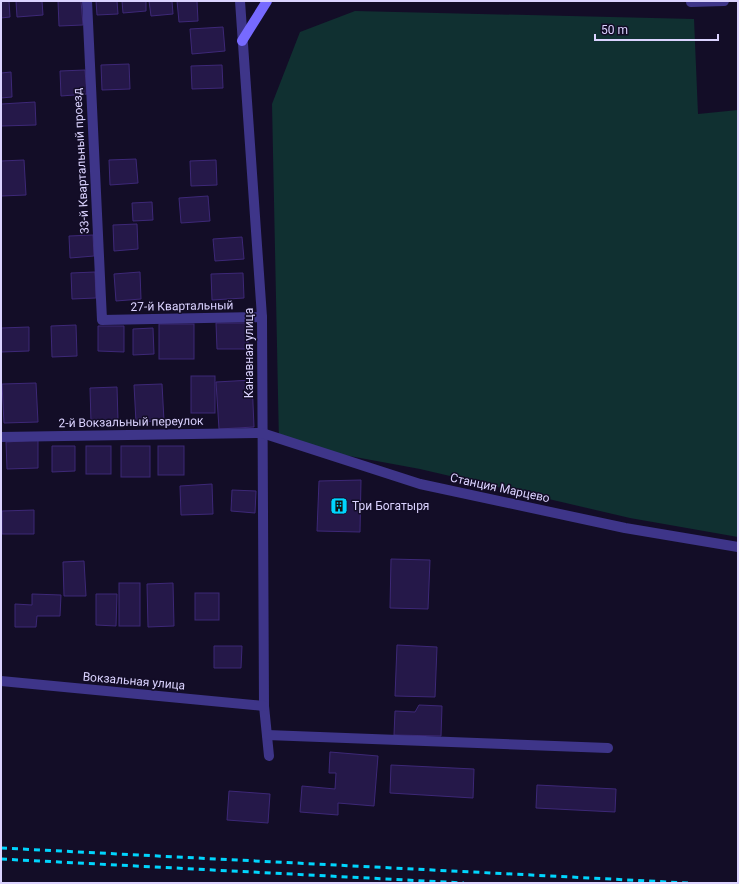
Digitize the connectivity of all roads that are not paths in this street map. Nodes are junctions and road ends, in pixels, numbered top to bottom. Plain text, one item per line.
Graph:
1 (87, 1) edge
2 (240, 1) edge
3 (267, 1) edge
4 (724, 1) edge
5 (691, 2) dead end
6 (242, 41) junction
7 (262, 317) junction
8 (102, 320) joint
9 (262, 433) junction
10 (1, 437) edge
11 (738, 547) edge
12 (1, 681) edge
13 (264, 706) junction
14 (267, 735) junction
15 (608, 748) dead end
16 (269, 756) dead end

1 - 8 street, 33-й Квартальный проезд
2 - 6 street, Канавная улица
3 - 6 street
4 - 5 street
6 - 7 street, Канавная улица
7 - 8 street, 27-й Квартальный
7 - 9 street, Канавная улица
9 - 10 street, 2-й Вокзальный переулок
9 - 11 street, Станция Марцево
9 - 13 street, Канавная улица
12 - 13 street, Вокзальная улица
13 - 14 street, Канавная улица
14 - 15 street
14 - 16 street, Канавная улица

